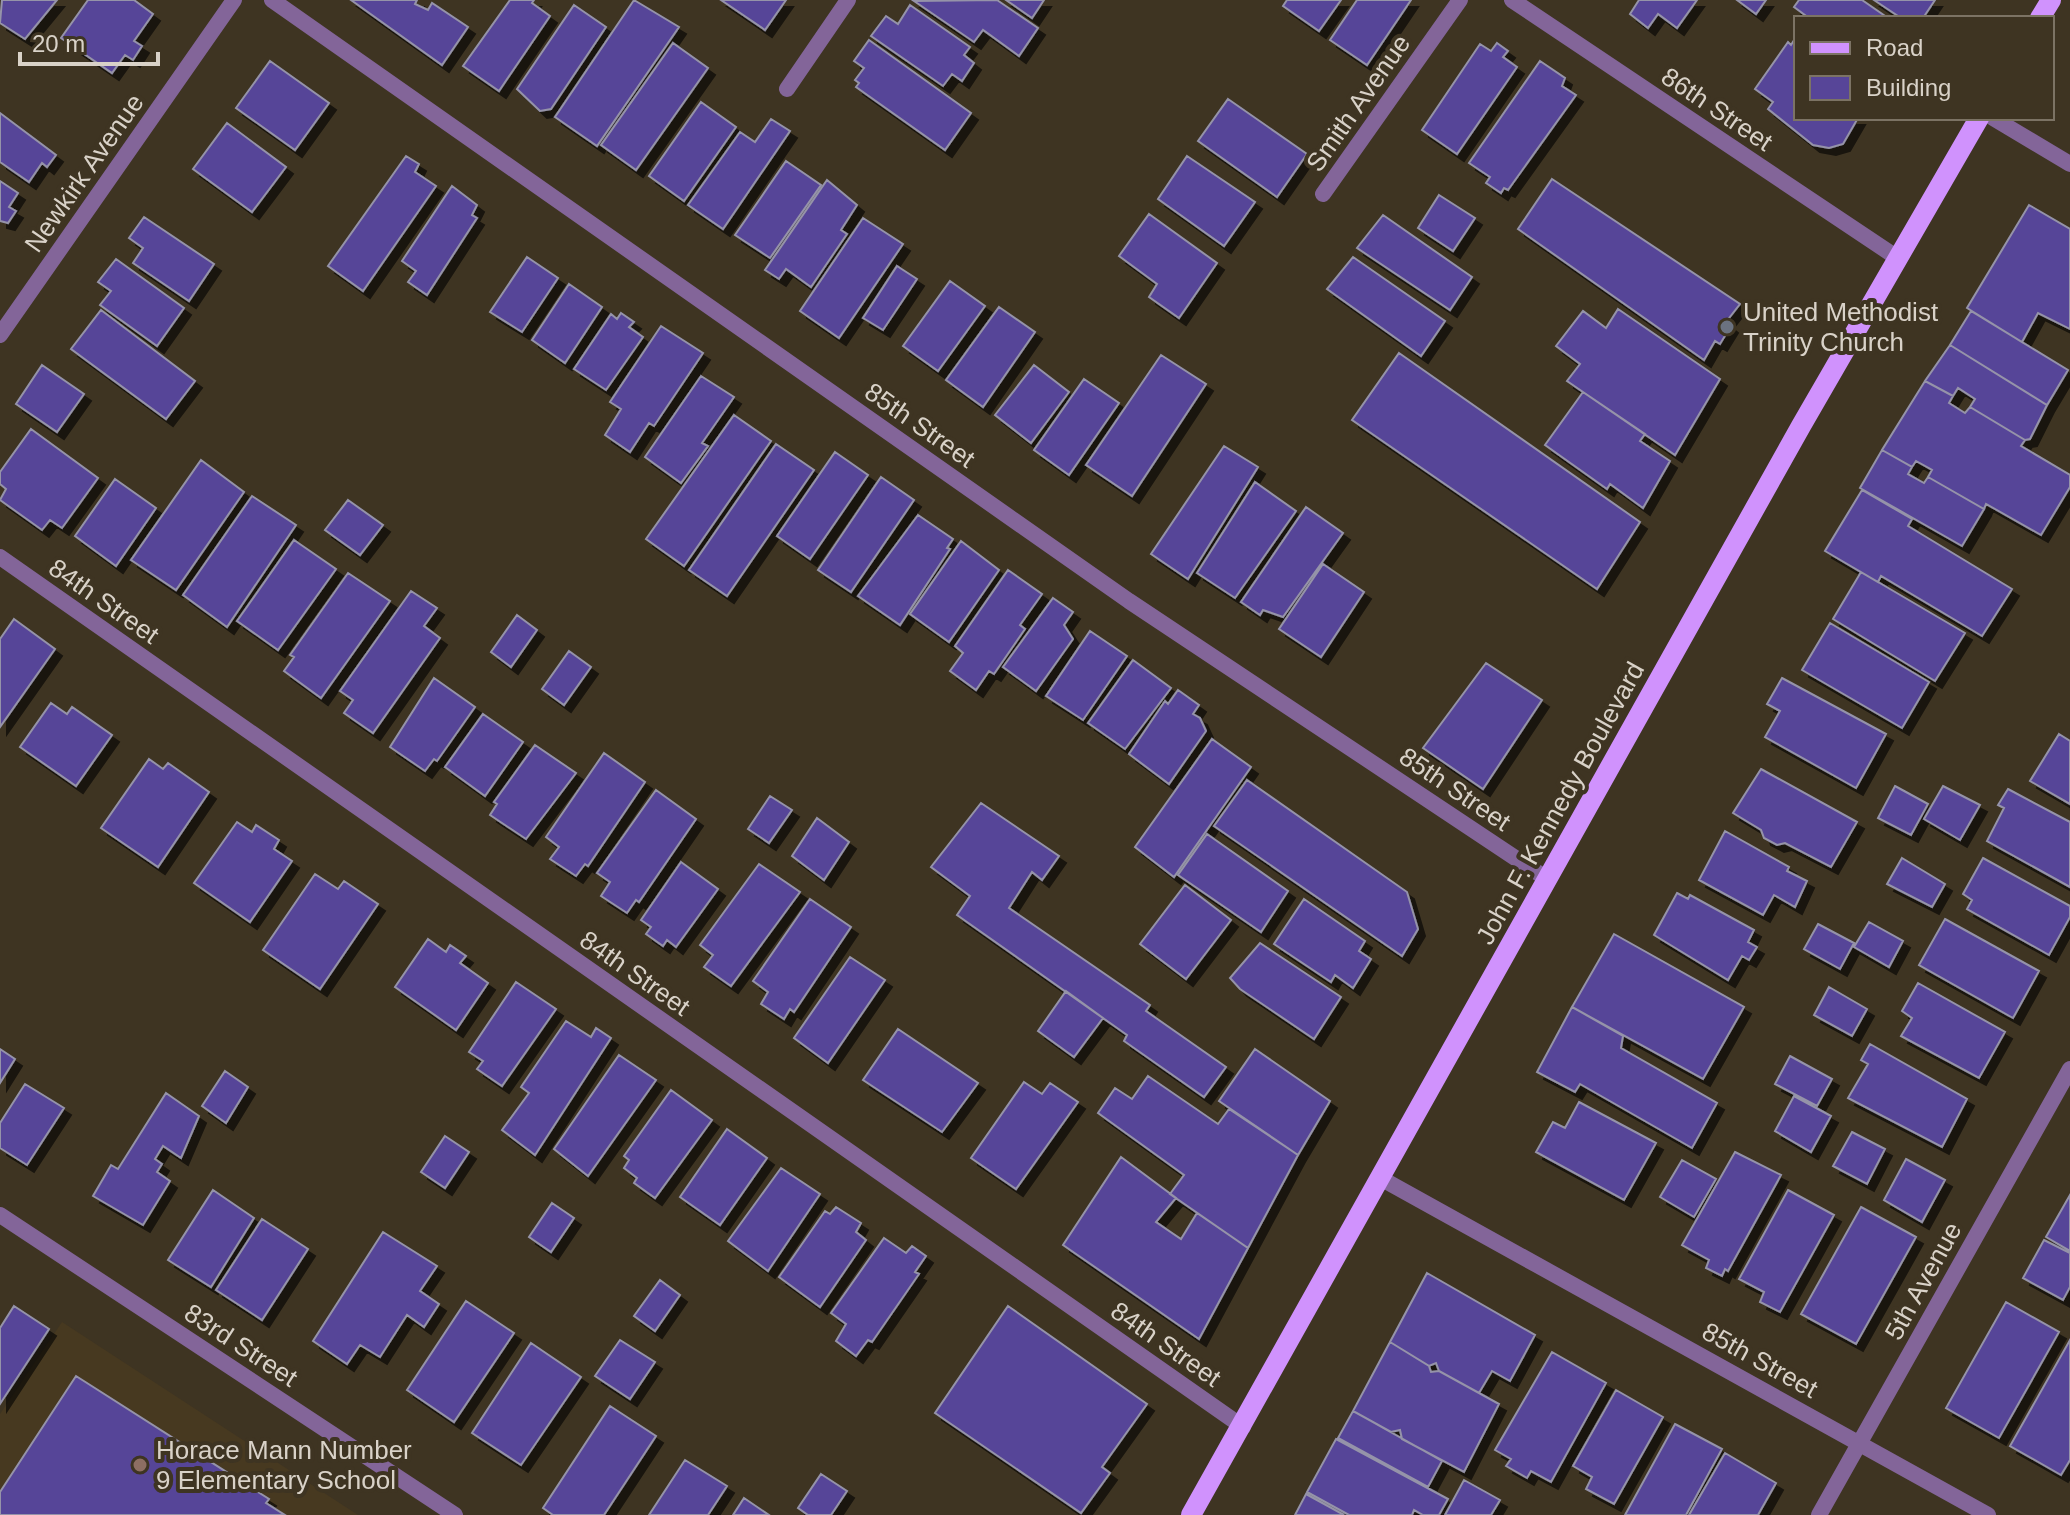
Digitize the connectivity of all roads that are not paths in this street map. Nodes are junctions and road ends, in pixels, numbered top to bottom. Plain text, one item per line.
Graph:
1 (234, 0) edge
2 (272, 0) edge
3 (848, 0) edge
4 (1460, 0) edge
5 (1512, 0) edge
6 (787, 89) dead end
7 (1978, 120) edge
8 (1996, 120) edge
9 (2070, 164) edge
10 (1323, 194) dead end
11 (1896, 257) junction
12 (0, 335) edge
13 (0, 557) edge
14 (1547, 879) junction
15 (2070, 1069) edge
16 (1382, 1179) junction
17 (0, 1215) edge
18 (1243, 1427) junction
19 (1860, 1441) junction
20 (455, 1515) edge
21 (1191, 1515) edge
22 (1819, 1515) edge
23 (1988, 1515) edge

1 - 12 street, Newkirk Avenue
2 - 14 street, 85th Street
3 - 6 street
4 - 10 street, Smith Avenue
5 - 11 street, 86th Street
7 - 11 main road, John F. Kennedy Boulevard
8 - 9 street
11 - 14 main road, John F. Kennedy Boulevard
13 - 18 street, 84th Street
14 - 16 main road, John F. Kennedy Boulevard
15 - 19 street, 5th Avenue
16 - 18 main road, John F. Kennedy Boulevard
16 - 19 street, 85th Street
17 - 20 street, 83rd Street
18 - 21 main road, John F. Kennedy Boulevard
19 - 22 street, 5th Avenue
19 - 23 street, 85th Street

